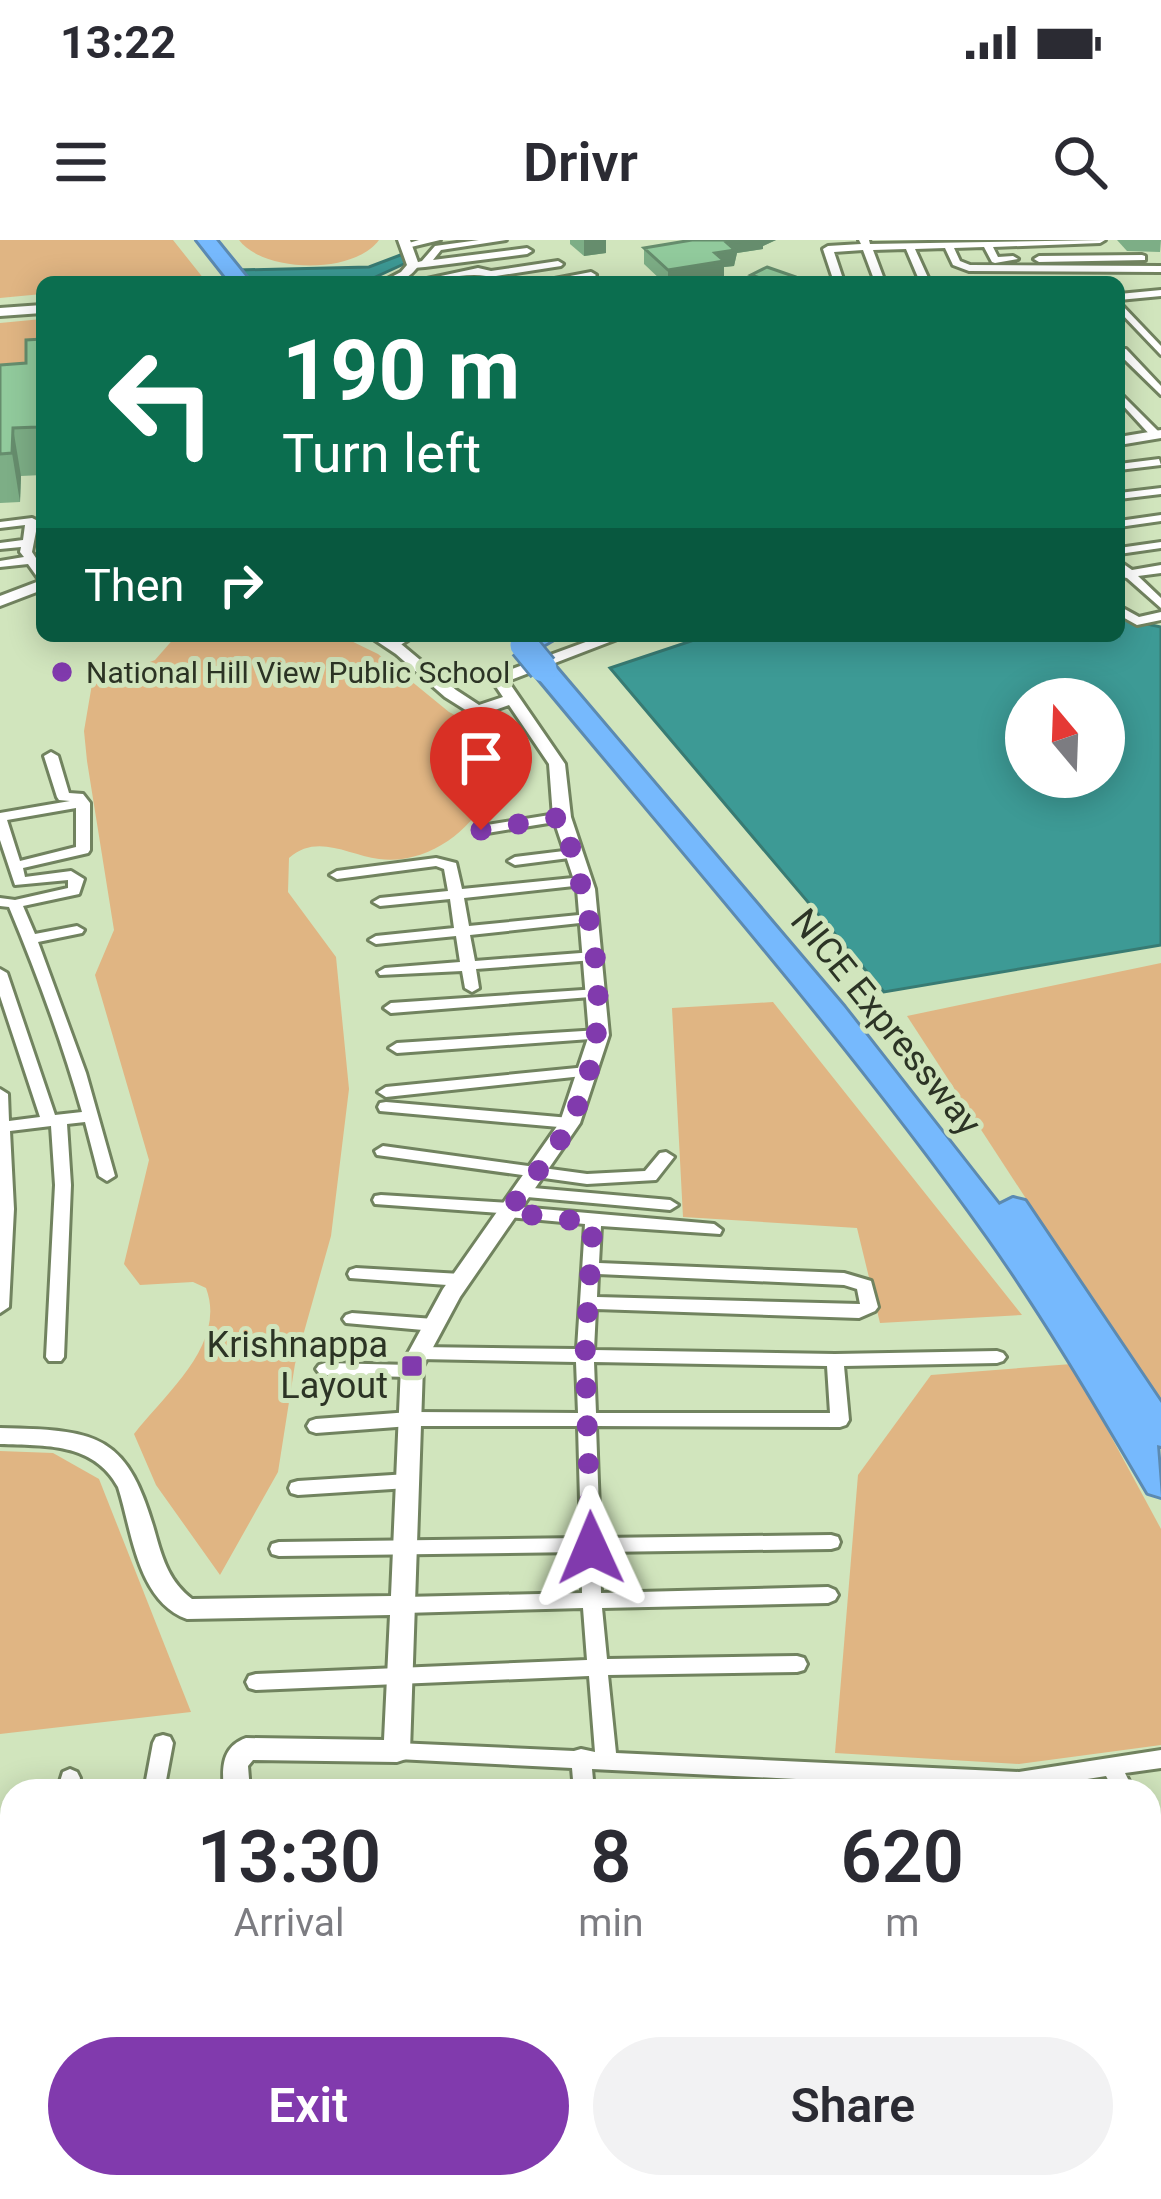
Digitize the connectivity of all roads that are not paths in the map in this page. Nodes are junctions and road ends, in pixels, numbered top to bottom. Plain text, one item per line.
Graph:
1 (190, 240) edge
2 (206, 240) edge
3 (435, 240) edge
4 (506, 240) edge
5 (1100, 240) edge
6 (1014, 242) edge
7 (826, 244) edge
8 (866, 244) edge
9 (987, 244) junction
10 (948, 245) junction
11 (909, 246) junction
12 (413, 259) edge
13 (558, 264) dead end
14 (1160, 266) edge
15 (1056, 271) junction
16 (591, 275) dead end
17 (226, 276) edge
18 (226, 276) edge
19 (456, 276) edge
20 (488, 276) edge
21 (501, 276) edge
22 (584, 276) edge
23 (837, 276) edge
24 (878, 276) edge
25 (922, 276) edge
26 (1060, 276) edge
27 (1160, 302) edge
28 (1125, 304) edge
29 (36, 309) edge
30 (1125, 311) edge
31 (0, 312) edge
32 (1159, 350) edge
33 (1125, 351) edge
34 (1125, 355) edge
35 (1161, 376) edge
36 (1146, 377) junction
37 (1161, 391) edge
38 (1125, 401) edge
39 (1158, 435) edge
40 (1126, 440) edge
41 (1160, 463) edge
42 (1125, 466) edge
43 (1161, 490) edge
44 (1125, 495) edge
45 (1161, 518) edge
46 (1125, 523) edge
47 (0, 525) edge
48 (28, 543) junction
49 (1161, 545) edge
50 (0, 546) edge
51 (1125, 550) edge
52 (29, 560) junction
53 (0, 564) edge
54 (36, 569) edge
55 (1161, 569) edge
56 (1125, 572) edge
57 (1125, 573) edge
58 (36, 587) edge
59 (1158, 598) edge
60 (0, 601) edge
61 (1125, 614) edge
62 (1161, 616) edge
63 (396, 642) edge
64 (589, 642) edge
65 (537, 648) edge
66 (512, 699) junction
67 (51, 756) dead end
68 (83, 802) junction
69 (0, 817) edge
70 (562, 817) junction
71 (481, 830) dead end
72 (572, 854) junction
73 (515, 861) dead end
74 (15, 866) junction
75 (337, 874) dead end
76 (583, 881) junction
77 (23, 883) junction
78 (457, 896) junction
79 (15, 902) edge
80 (380, 902) dead end
81 (589, 918) junction
82 (77, 930) dead end
83 (461, 930) junction
84 (30, 939) junction
85 (376, 940) dead end
86 (593, 956) junction
87 (468, 966) junction
88 (385, 972) dead end
89 (0, 974) edge
90 (472, 988) dead end
91 (598, 993) junction
92 (391, 1008) dead end
93 (599, 1035) junction
94 (397, 1048) dead end
95 (587, 1072) junction
96 (0, 1094) edge
97 (90, 1116) junction
98 (54, 1121) junction
99 (570, 1123) junction
100 (2, 1127) edge
101 (383, 1151) dead end
102 (666, 1157) dead end
103 (538, 1169) junction
104 (106, 1176) dead end
105 (381, 1200) dead end
106 (514, 1204) junction
107 (670, 1205) dead end
108 (593, 1223) junction
109 (714, 1230) dead end
110 (591, 1268) junction
111 (356, 1274) dead end
112 (461, 1280) junction
113 (589, 1303) junction
114 (0, 1307) edge
115 (352, 1319) dead end
116 (434, 1325) junction
117 (585, 1355) junction
118 (55, 1358) dead end
119 (997, 1358) dead end
120 (835, 1360) junction
121 (415, 1362) junction
122 (326, 1369) dead end
123 (410, 1419) junction
124 (590, 1420) junction
125 (316, 1426) dead end
126 (1161, 1433) edge
127 (0, 1436) edge
128 (408, 1481) junction
129 (1161, 1483) edge
130 (298, 1487) dead end
131 (831, 1541) dead end
132 (591, 1548) junction
133 (279, 1549) dead end
134 (404, 1549) junction
135 (828, 1595) dead end
136 (592, 1603) junction
137 (404, 1605) junction
138 (797, 1664) dead end
139 (602, 1667) junction
140 (400, 1675) junction
141 (256, 1682) dead end
142 (164, 1743) dead end
143 (397, 1751) junction
144 (580, 1757) junction
145 (606, 1758) junction
146 (1161, 1759) edge
147 (1112, 1765) junction
148 (156, 1779) edge
149 (236, 1779) edge
150 (583, 1779) edge
151 (983, 1779) edge
152 (1031, 1779) edge
153 (1118, 1779) edge

1 - 17 highway
2 - 18 highway
3 - 12 street
4 - 12 street
4 - 12 street
5 - 6 street
6 - 9 street
7 - 8 street
7 - 23 street
8 - 11 street
8 - 24 street
9 - 10 street
9 - 14 street
10 - 11 street
10 - 15 street
11 - 25 street
13 - 21 street
14 - 15 street
15 - 26 street
16 - 22 street
19 - 20 street
27 - 28 street
29 - 31 street
30 - 32 street
32 - 33 street
34 - 36 street
35 - 36 street
36 - 37 street
38 - 39 street
39 - 40 street
40 - 41 street
41 - 42 street
43 - 44 street
45 - 46 street
47 - 48 street
48 - 50 street
48 - 52 street
49 - 51 street
52 - 53 street
52 - 54 street
55 - 56 street
57 - 59 street
58 - 60 street
61 - 62 street
63 - 66 street
64 - 66 street
65 - 126 highway, NICE Expressway
65 - 129 highway, NICE Expressway
66 - 70 street
67 - 68 street
68 - 69 street
68 - 74 street
69 - 74 street
70 - 71 street
70 - 72 street
72 - 73 street
72 - 76 street
74 - 77 street
75 - 78 street
76 - 78 street
76 - 81 street
77 - 79 street
77 - 79 street
78 - 80 street
78 - 83 street
79 - 84 street
81 - 83 street
81 - 86 street
82 - 84 street
83 - 85 street
83 - 87 street
84 - 97 street
86 - 87 street
86 - 91 street
87 - 88 street
87 - 90 street
89 - 98 street
91 - 92 street
91 - 93 street
93 - 94 street
93 - 95 street
95 - 99 street
95 - 99 street
96 - 100 street
97 - 98 street
97 - 104 street
98 - 100 street
98 - 118 street
99 - 103 street
100 - 114 street
101 - 103 street
102 - 103 street
103 - 106 street
105 - 106 street
106 - 107 street
106 - 108 street
106 - 112 street
108 - 109 street
108 - 110 street
110 - 113 street
110 - 113 street
111 - 112 street
112 - 116 street
113 - 117 street
115 - 116 street
116 - 121 street
117 - 120 street
117 - 121 street
117 - 124 street
119 - 120 street
120 - 124 street
121 - 122 street
121 - 123 street
123 - 124 street
123 - 125 street
123 - 128 street
124 - 132 street
127 - 137 street
128 - 130 street
128 - 134 street
131 - 132 street
132 - 134 street
132 - 136 street
133 - 134 street
134 - 137 street
135 - 136 street
136 - 137 street
136 - 139 street
137 - 140 street
138 - 139 street
139 - 140 street
139 - 145 street
140 - 141 street
140 - 143 street
142 - 148 street
143 - 144 street
143 - 149 street
144 - 145 street
144 - 150 street
145 - 151 street
146 - 147 street
147 - 152 street
147 - 153 street

